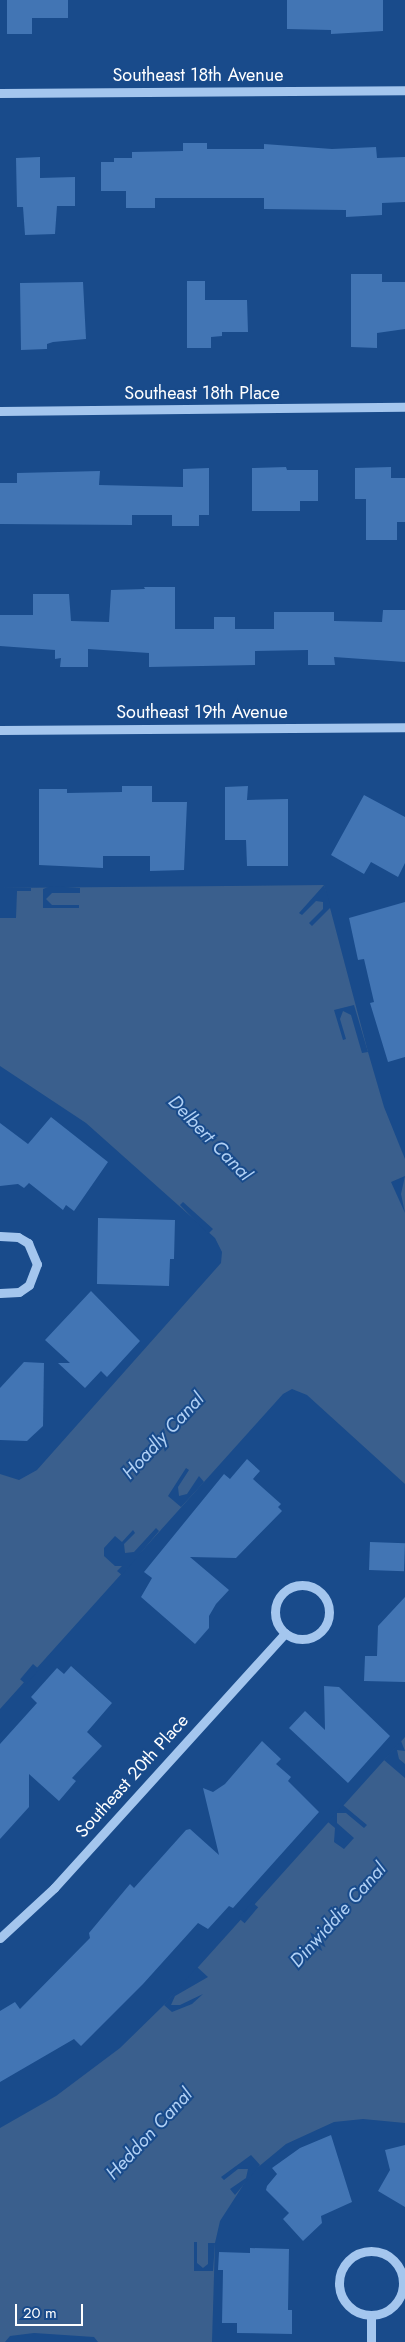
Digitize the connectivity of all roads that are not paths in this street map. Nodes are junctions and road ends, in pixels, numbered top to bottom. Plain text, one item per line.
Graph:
1 (400, 90) edge
2 (0, 93) edge
3 (405, 407) edge
4 (0, 411) edge
5 (405, 727) edge
6 (0, 730) edge
7 (0, 1236) edge
8 (0, 1293) edge
9 (285, 1633) junction
10 (0, 1938) edge
11 (371, 2316) junction
12 (371, 2342) edge

1 - 2 street, Southeast 18th Avenue
3 - 4 street, Southeast 18th Place
5 - 6 street, Southeast 19th Avenue
7 - 8 street
9 - 9 street
9 - 10 street, Southeast 20th Place
11 - 11 street
11 - 12 street

